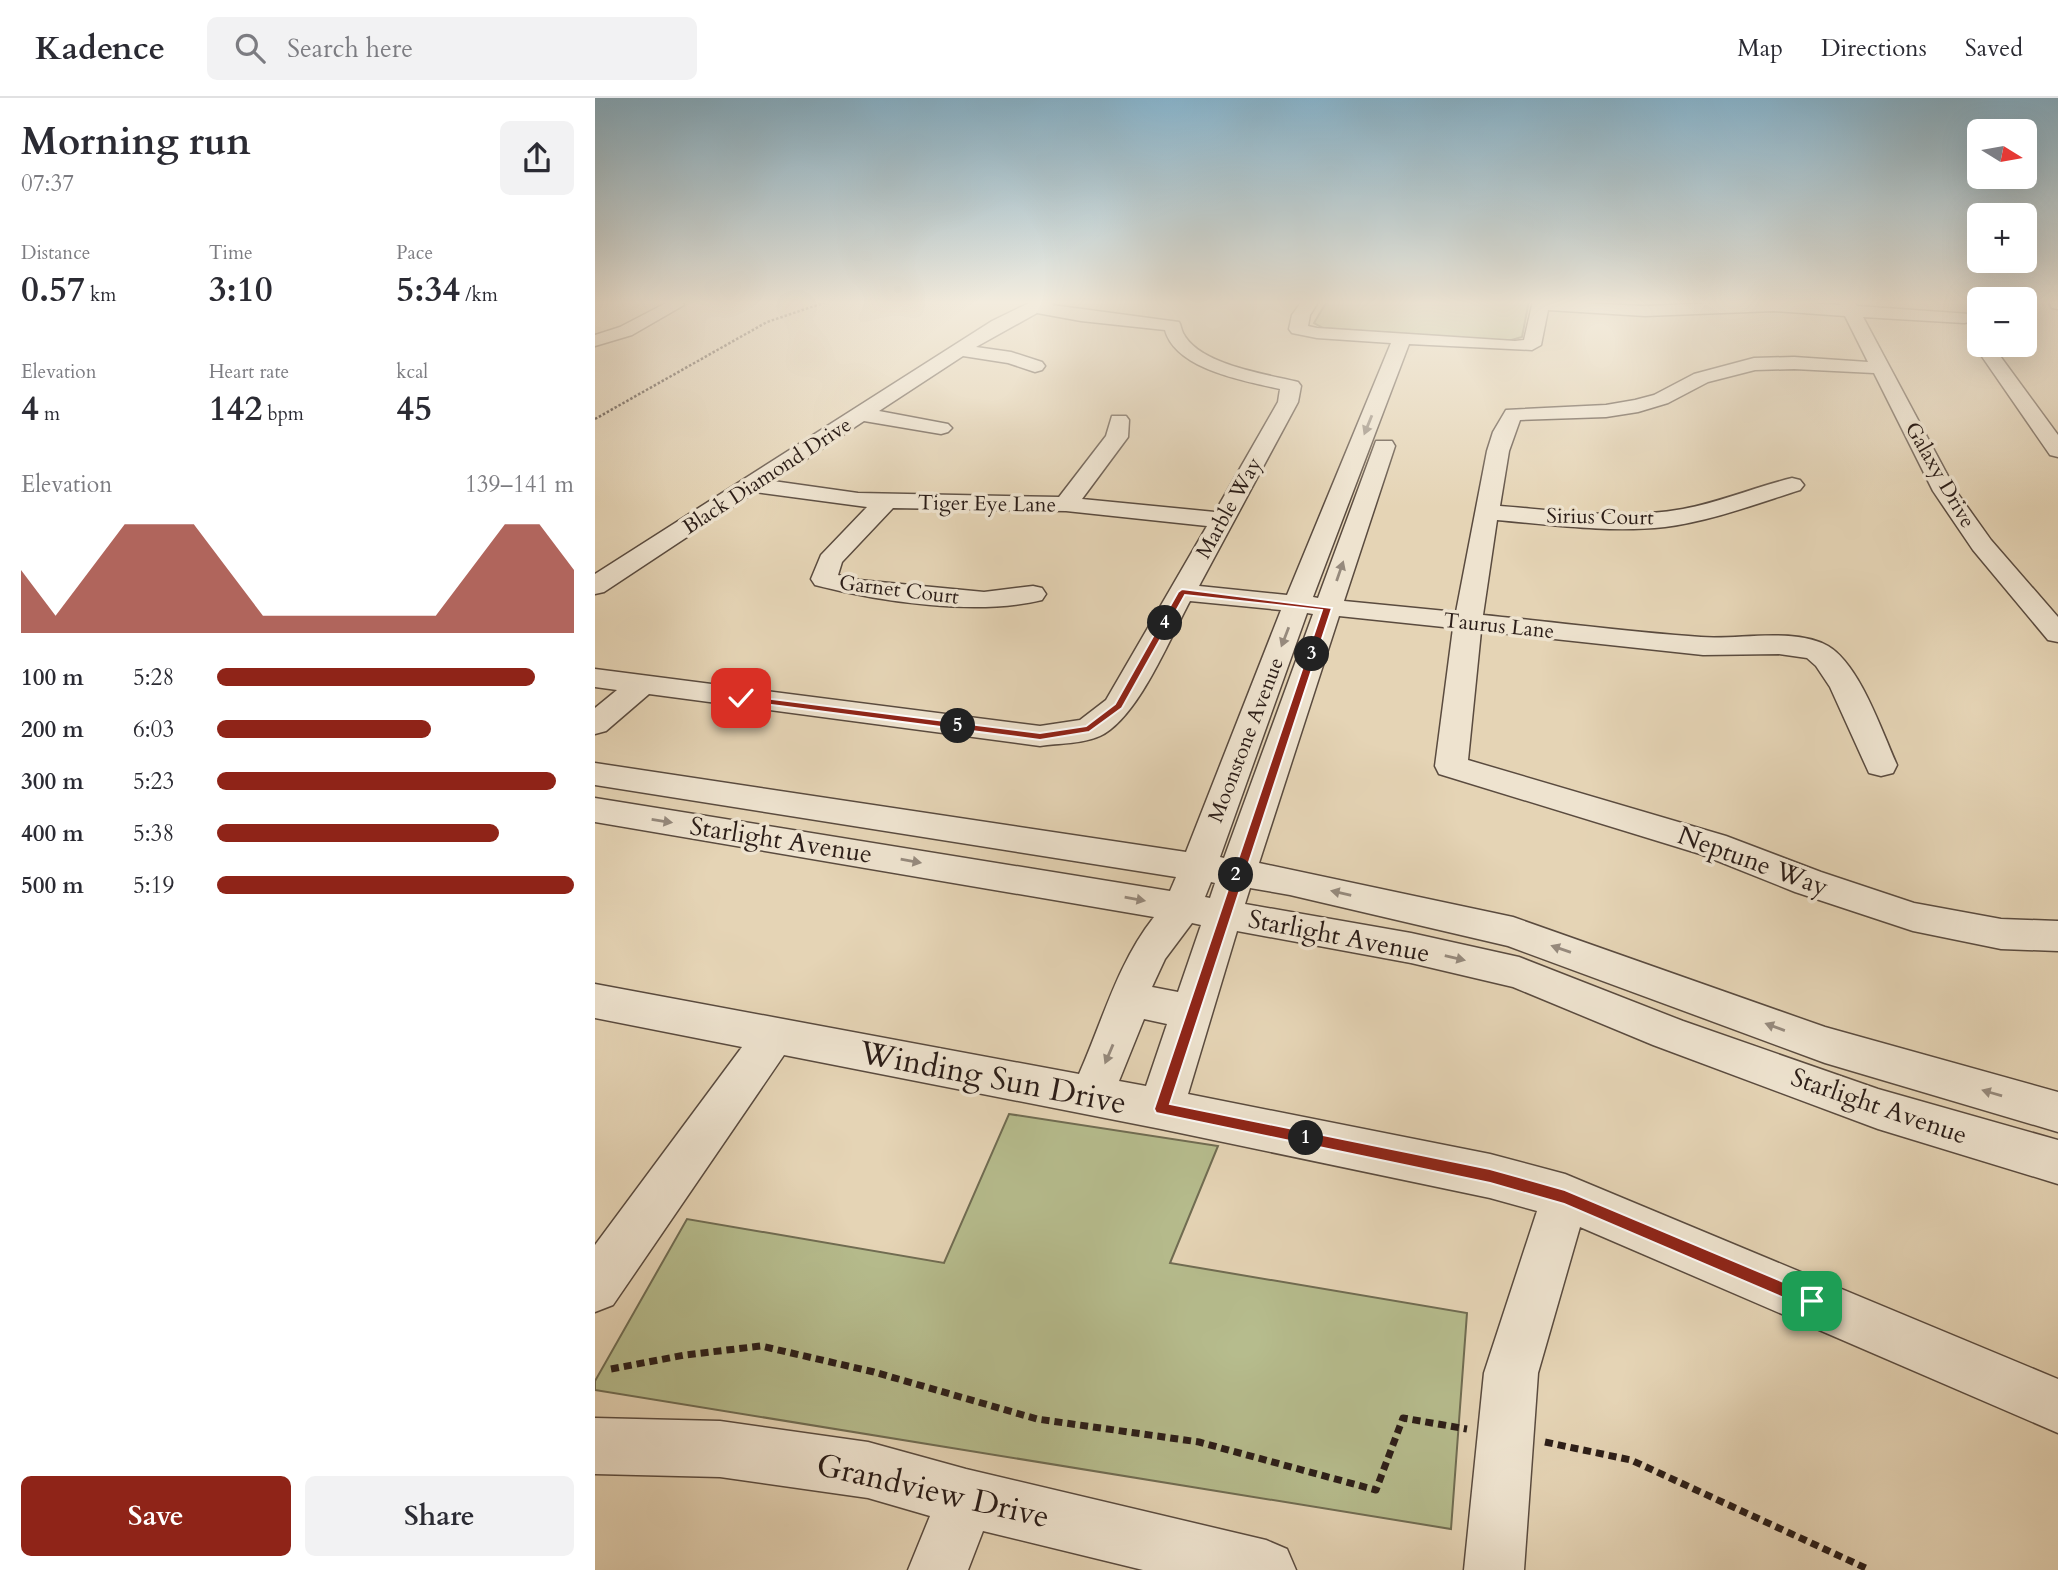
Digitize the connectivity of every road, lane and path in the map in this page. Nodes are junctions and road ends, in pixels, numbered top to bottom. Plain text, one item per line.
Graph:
1 (682, 370) edge
2 (930, 370) edge
3 (1225, 370) edge
4 (1399, 370) edge
5 (1403, 370) edge
6 (1730, 370) edge
7 (1881, 370) edge
8 (2004, 370) edge
9 (862, 414) junction
10 (595, 419) edge
11 (1119, 420) dead end
12 (2047, 420) edge
13 (941, 428) dead end
14 (2058, 450) edge
15 (753, 485) junction
16 (1792, 485) dead end
17 (885, 502) junction
18 (1066, 504) junction
19 (1486, 512) junction
20 (1222, 520) junction
21 (595, 586) edge
22 (1182, 592) junction
23 (1033, 594) dead end
24 (1297, 604) junction
25 (1327, 608) junction
26 (1468, 624) junction
27 (2058, 634) edge
28 (595, 678) edge
29 (642, 685) junction
30 (595, 724) edge
31 (1881, 765) dead end
32 (595, 774) edge
33 (595, 810) edge
34 (1198, 867) junction
35 (1237, 873) junction
36 (1183, 907) junction
37 (1223, 914) junction
38 (2058, 936) edge
39 (1128, 1000) junction
40 (595, 1001) edge
41 (1192, 1011) junction
42 (773, 1037) junction
43 (1091, 1095) junction
44 (1161, 1109) junction
45 (2058, 1112) edge
46 (2058, 1162) edge
47 (1565, 1197) junction
48 (595, 1287) edge
49 (611, 1369) dead end
50 (2058, 1406) edge
51 (1480, 1431) dead end
52 (1531, 1439) dead end
53 (595, 1446) edge
54 (966, 1498) junction
55 (938, 1570) edge
56 (1266, 1570) edge
57 (1494, 1570) edge
58 (1870, 1570) edge

1 - 10 path
2 - 9 street, Black Diamond Drive
3 - 20 street, Marble Way
4 -> 24 street, Moonstone Avenue
25 -> 5 street, Moonstone Avenue
6 - 19 street
7 - 27 street, Galaxy Drive
8 - 12 street
9 - 13 street
9 - 15 street, Black Diamond Drive
11 - 18 street
12 - 14 street
15 - 17 street, Tiger Eye Lane
15 - 21 street, Black Diamond Drive
16 - 19 street, Sirius Court
17 - 18 street, Tiger Eye Lane
17 - 23 street, Garnet Court
18 - 20 street, Tiger Eye Lane
19 - 26 street
20 - 22 street, Marble Way
22 - 24 street, Taurus Lane
22 - 29 street, Marble Way
24 - 25 street, Taurus Lane
24 -> 34 street, Moonstone Avenue
25 - 26 street, Taurus Lane
25 - 35 street, Moonstone Avenue
26 - 31 street, Taurus Lane
26 - 38 street, Neptune Way
28 - 29 street
29 - 30 street
32 - 34 street, Starlight Avenue
33 -> 36 street, Starlight Avenue
34 - 35 street, Starlight Avenue
34 - 36 street, Moonstone Avenue
35 - 37 street, Moonstone Avenue
45 -> 35 street, Starlight Avenue
36 - 37 street, Starlight Avenue
36 - 39 street, Moonstone Avenue
37 - 41 street, Moonstone Avenue
37 -> 46 street, Starlight Avenue
39 - 41 street
39 -> 43 street, Moonstone Avenue
40 - 42 street, Winding Sun Drive
41 - 44 street, Moonstone Avenue
42 - 43 street, Winding Sun Drive
42 - 48 street
43 - 44 street, Winding Sun Drive
44 - 47 street, Winding Sun Drive
47 - 50 street, Winding Sun Drive
47 - 57 street
49 - 51 path
52 - 58 path
53 - 54 street, Grandview Drive
54 - 55 street
54 - 56 street, Grandview Drive

